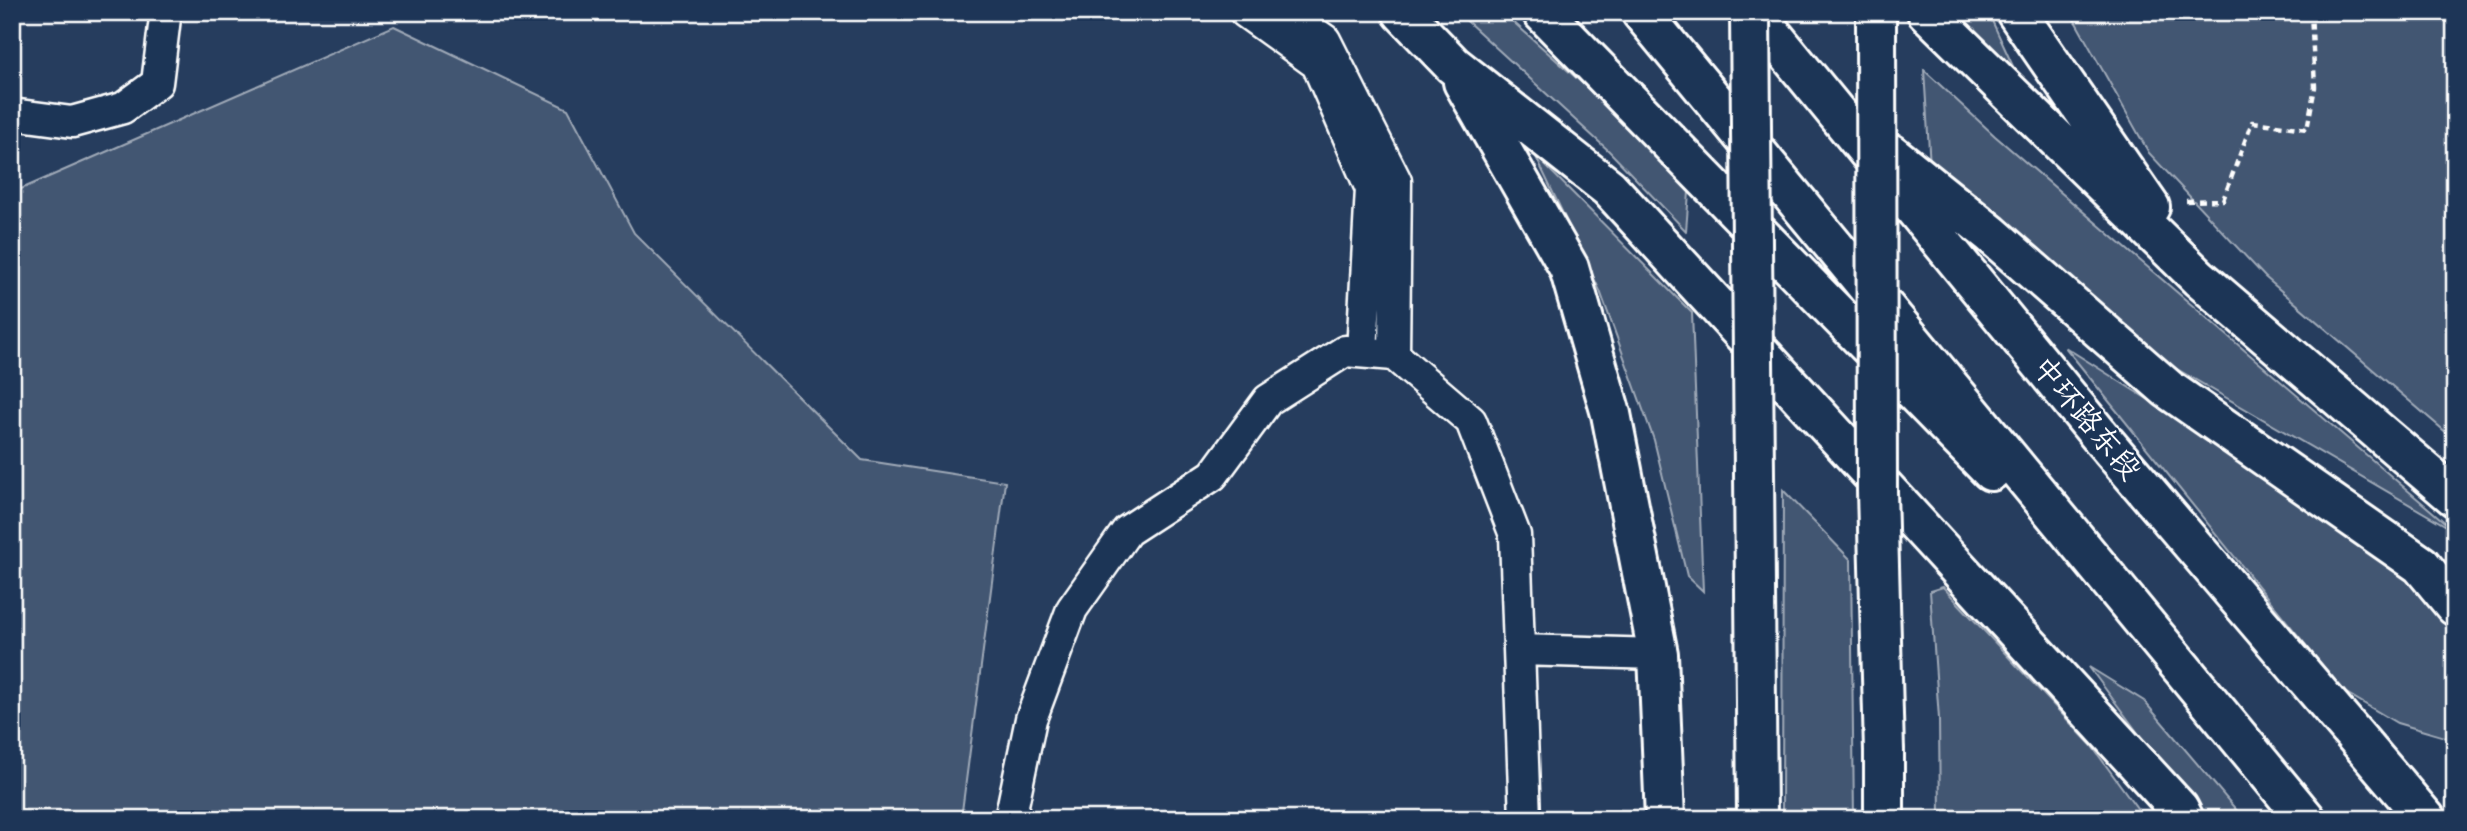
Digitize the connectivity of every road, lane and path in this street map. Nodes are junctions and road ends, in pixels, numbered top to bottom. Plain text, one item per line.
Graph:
1 (163, 12) edge
2 (1245, 12) edge
3 (1285, 12) edge
4 (1402, 12) edge
5 (1542, 12) edge
6 (1641, 12) edge
7 (1752, 12) edge
8 (1876, 12) edge
9 (1927, 12) edge
10 (2015, 12) edge
11 (2312, 12) edge
12 (1453, 65) junction
13 (1825, 100) junction
14 (12, 114) edge
15 (2147, 202) junction
16 (2199, 278) junction
17 (1362, 352) junction
18 (1394, 355) junction
19 (2455, 497) edge
20 (2455, 606) edge
21 (1519, 650) junction
22 (1658, 654) junction
23 (2190, 676) junction
24 (1010, 819) edge
25 (1525, 819) edge
26 (1665, 819) edge
27 (1757, 819) edge
28 (1884, 819) edge
29 (2184, 819) edge
30 (2306, 819) edge
31 (2426, 819) edge

1 - 14 street
2 - 17 street
3 - 18 street
4 - 12 highway
5 - 23 highway
6 - 23 highway
7 - 13 highway, 中环路东段
7 - 27 highway, bridge
8 - 28 highway, bridge
9 - 16 highway
10 - 15 highway
11 - 15 path
12 - 22 highway
12 - 29 highway
13 - 20 highway
13 - 31 highway, 中环路东段
15 - 16 highway
16 - 19 highway
17 - 18 street
17 - 24 street
18 - 21 street
21 - 22 street
21 - 25 street
22 - 26 highway
23 - 30 highway

